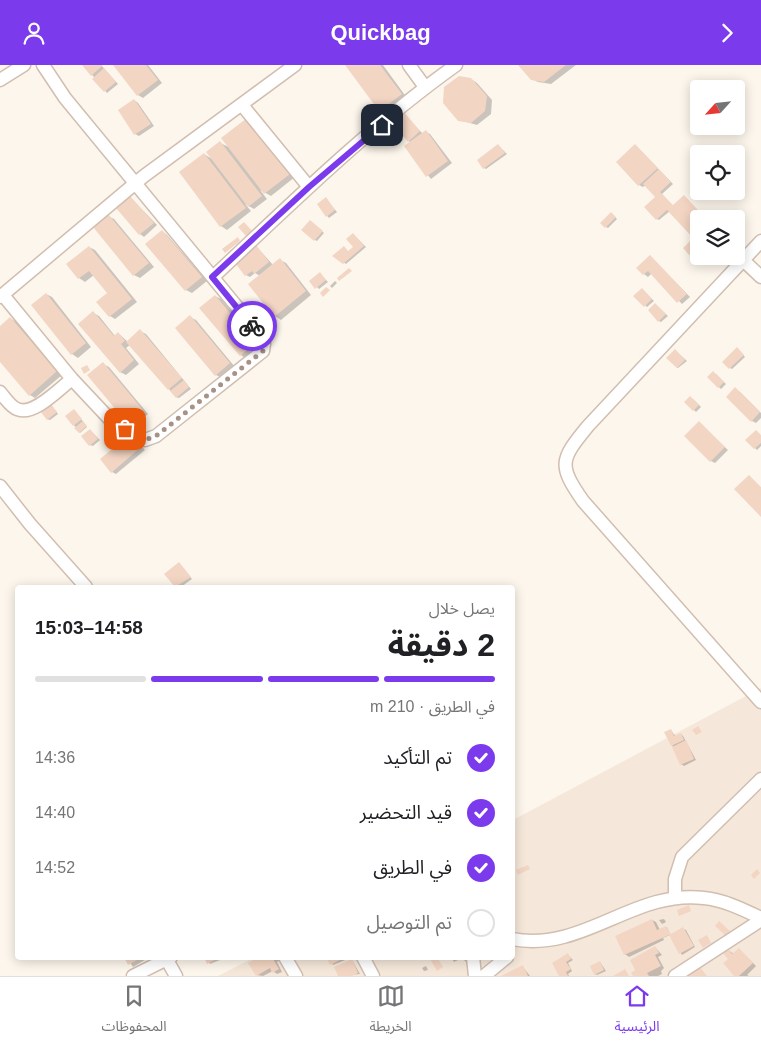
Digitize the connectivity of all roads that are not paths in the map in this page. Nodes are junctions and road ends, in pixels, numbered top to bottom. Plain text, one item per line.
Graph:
1 (24, 65) edge
2 (43, 65) edge
3 (295, 65) edge
4 (409, 65) edge
5 (456, 65) edge
6 (0, 80) edge
7 (425, 87) junction
8 (242, 105) junction
9 (136, 183) junction
10 (309, 187) junction
11 (761, 241) edge
12 (745, 256) edge
13 (745, 262) edge
14 (736, 265) edge
15 (212, 277) junction
16 (761, 277) edge
17 (1, 296) edge
18 (72, 379) junction
19 (0, 392) edge
20 (0, 486) edge
21 (84, 585) edge
22 (761, 702) edge
23 (761, 779) edge
24 (675, 898) junction
25 (761, 919) edge
26 (515, 939) edge
27 (526, 941) junction
28 (515, 950) edge
29 (167, 960) edge
30 (169, 960) edge
31 (287, 960) edge
32 (365, 960) edge
33 (473, 960) edge
34 (504, 960) edge
35 (133, 976) edge
36 (176, 976) edge
37 (296, 976) edge
38 (373, 976) edge
39 (475, 976) edge
40 (484, 976) edge
41 (675, 976) edge

1 - 6 street
2 - 9 street
3 - 8 street
4 - 7 street
5 - 7 street
7 - 10 street
8 - 9 street
8 - 10 street
9 - 15 street
9 - 17 street
10 - 15 street
11 - 12 street
13 - 16 street
14 - 22 street
15 - 18 street
17 - 18 street
18 - 19 street
20 - 21 street
23 - 24 street
24 - 25 street
24 - 27 street
25 - 41 street
26 - 27 street
27 - 28 street
29 - 35 street
30 - 36 street
31 - 37 street
32 - 38 street
33 - 39 street
34 - 40 street

